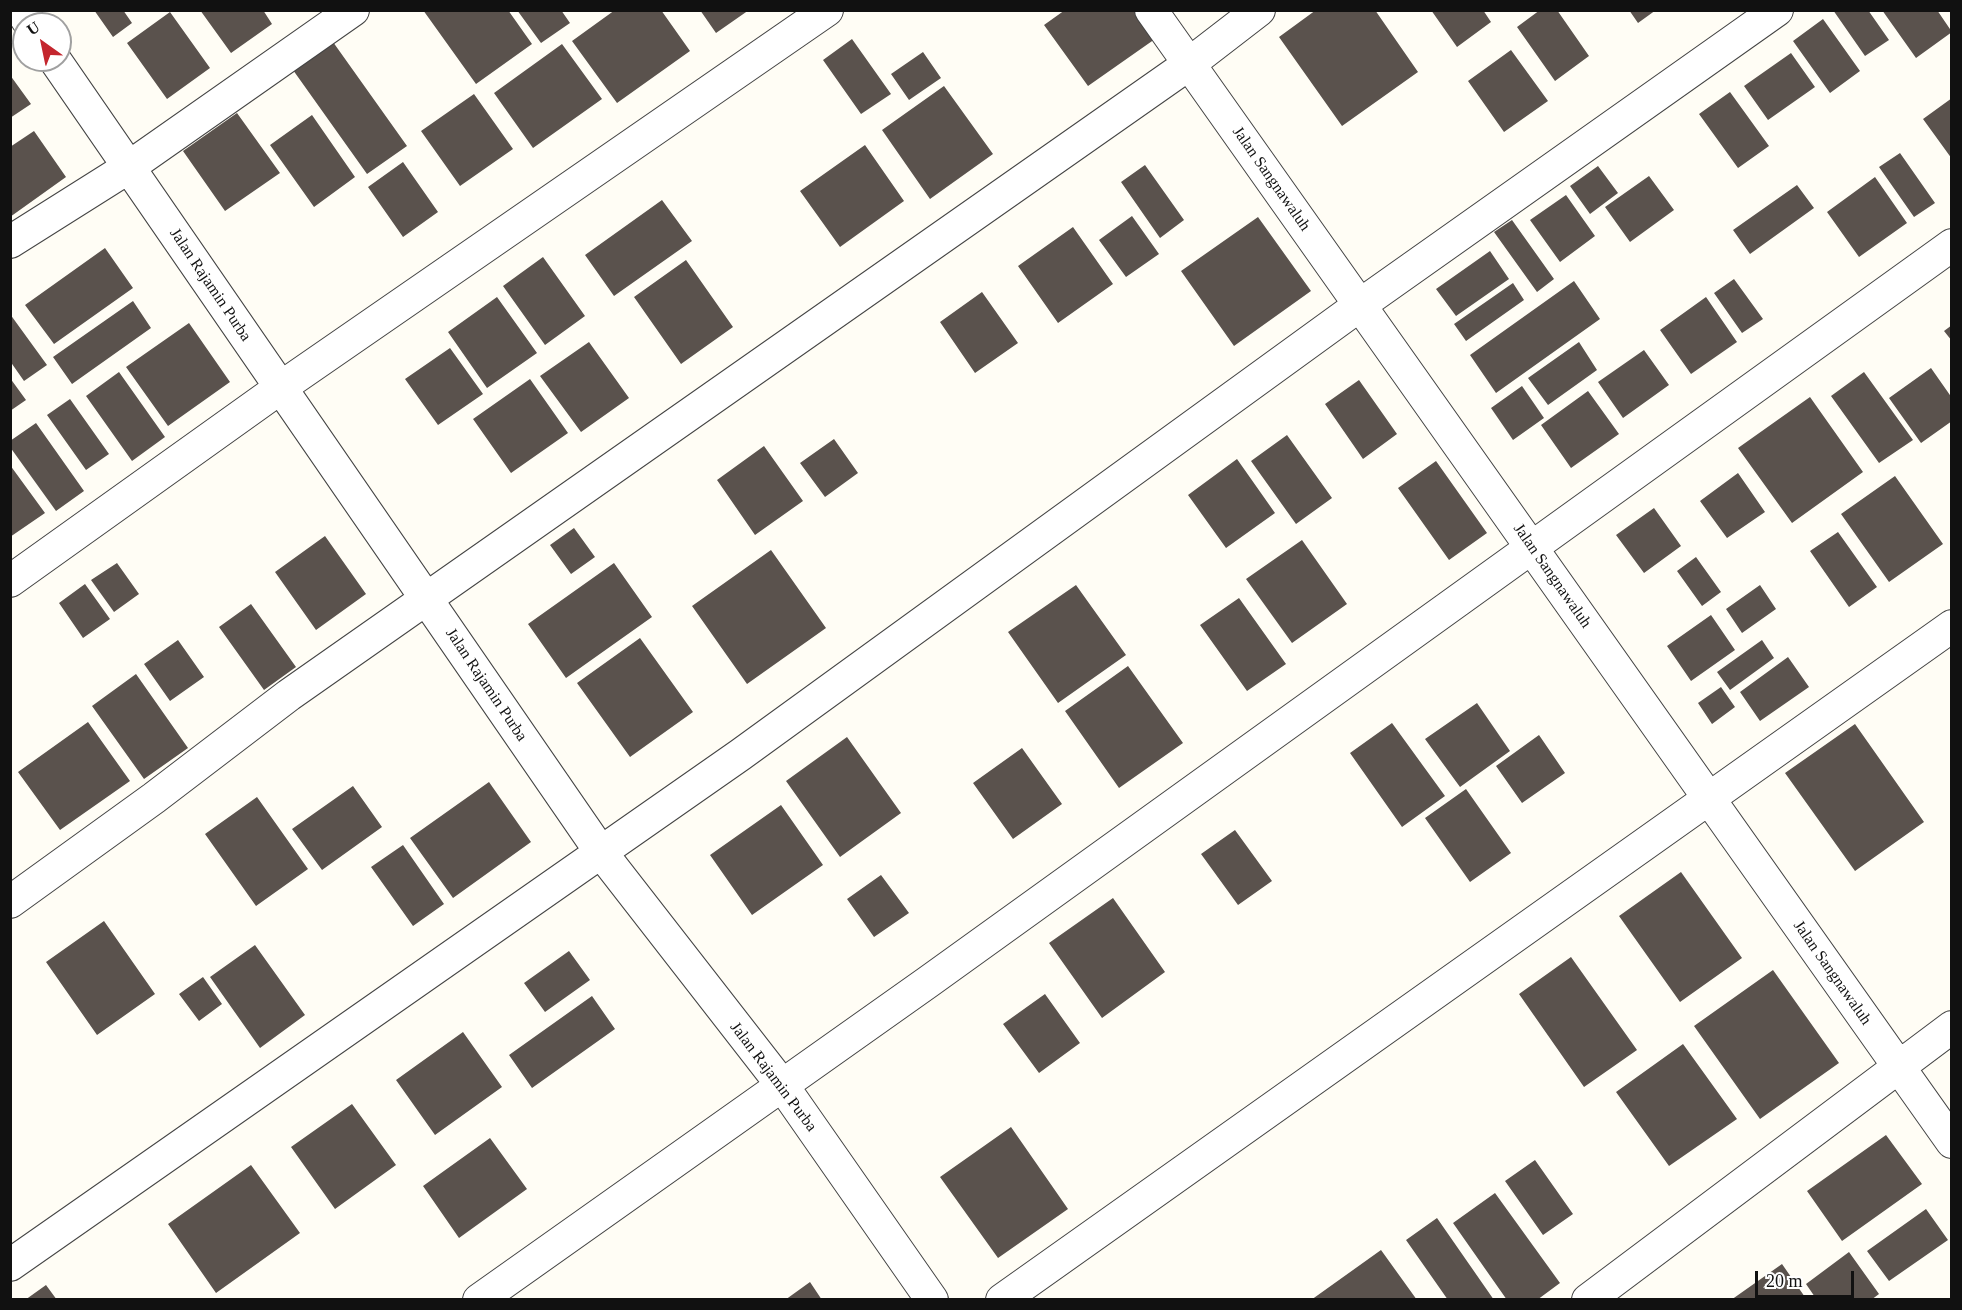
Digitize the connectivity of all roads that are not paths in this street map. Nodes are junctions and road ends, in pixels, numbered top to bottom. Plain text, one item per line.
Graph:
1 (353, 10) edge
2 (827, 10) edge
3 (1151, 10) edge
4 (1259, 10) edge
5 (1777, 10) edge
6 (1189, 64) junction
7 (63, 72) edge
8 (129, 167) junction
9 (10, 242) edge
10 (1952, 245) edge
11 (1360, 305) junction
12 (280, 388) junction
13 (1531, 547) junction
14 (10, 581) edge
15 (426, 597) junction
16 (1952, 626) edge
17 (1709, 799) junction
18 (600, 851) junction
19 (10, 902) edge
20 (1952, 1027) edge
21 (1898, 1066) junction
22 (782, 1085) junction
23 (1952, 1142) edge
24 (10, 1265) edge
25 (479, 1299) edge
26 (932, 1299) edge
27 (1002, 1299) edge
28 (1588, 1299) edge

1 - 8 street
2 - 12 street
3 - 6 street, Jalan Sangnawaluh
4 - 6 street
5 - 11 street
6 - 11 street, Jalan Sangnawaluh
6 - 15 street
7 - 8 street, Jalan Rajamin Purba
8 - 9 street
8 - 12 street, Jalan Rajamin Purba
10 - 13 street
11 - 13 street, Jalan Sangnawaluh
11 - 18 street
12 - 14 street
12 - 15 street, Jalan Rajamin Purba
13 - 17 street, Jalan Sangnawaluh
13 - 22 street
15 - 18 street, Jalan Rajamin Purba
15 - 19 street
16 - 17 street
17 - 21 street, Jalan Sangnawaluh
17 - 27 street
18 - 22 street, Jalan Rajamin Purba
18 - 24 street
20 - 21 street
21 - 23 street, Jalan Sangnawaluh
21 - 28 street
22 - 25 street
22 - 26 street, Jalan Rajamin Purba

